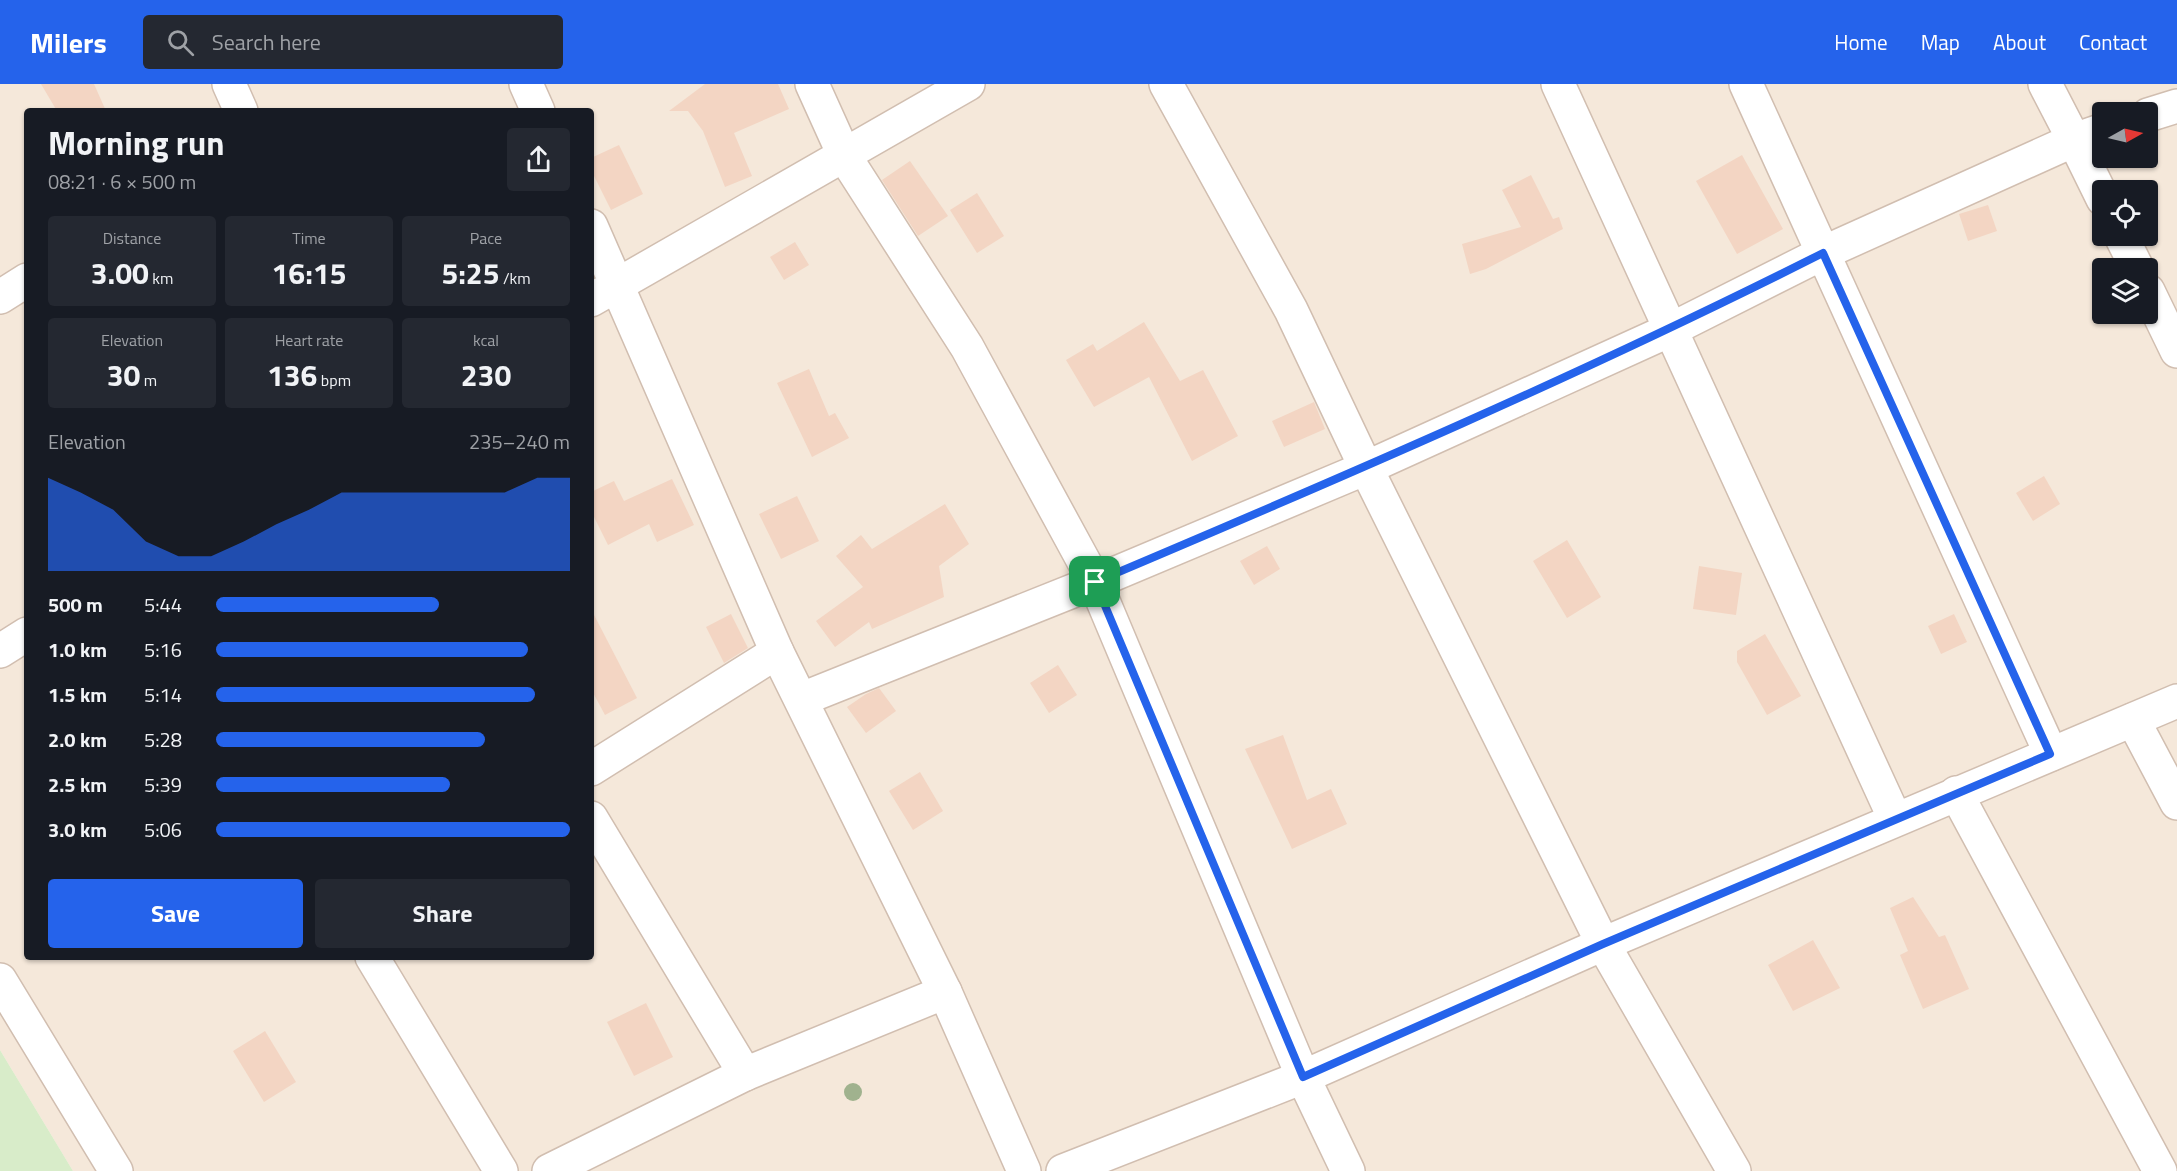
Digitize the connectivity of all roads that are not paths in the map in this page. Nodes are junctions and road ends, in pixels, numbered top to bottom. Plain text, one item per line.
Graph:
1 (229, 84) edge
2 (526, 84) edge
3 (812, 84) edge
4 (968, 84) edge
5 (1166, 84) edge
6 (1558, 84) edge
7 (1746, 84) edge
8 (2045, 84) edge
9 (2177, 106) edge
10 (240, 108) edge
11 (537, 108) edge
12 (2158, 112) edge
13 (2089, 135) edge
14 (845, 157) junction
15 (2099, 180) edge
16 (594, 241) edge
17 (1823, 253) junction
18 (24, 282) edge
19 (604, 292) edge
20 (0, 297) edge
21 (2158, 312) edge
22 (1670, 330) junction
23 (2177, 351) edge
24 (1366, 468) junction
25 (1095, 582) junction
26 (24, 636) edge
27 (0, 651) edge
28 (777, 652) junction
29 (802, 699) junction
30 (2177, 701) edge
31 (2133, 720) junction
32 (2050, 754) junction
33 (594, 767) edge
34 (1956, 793) junction
35 (2177, 803) edge
36 (1894, 819) junction
37 (594, 823) edge
38 (1603, 944) junction
39 (374, 960) edge
40 (0, 980) edge
41 (945, 992) junction
42 (745, 1074) junction
43 (1303, 1077) junction
44 (116, 1171) edge
45 (501, 1171) edge
46 (549, 1171) edge
47 (1024, 1171) edge
48 (1063, 1171) edge
49 (1348, 1171) edge
50 (1734, 1171) edge
51 (2160, 1171) edge

1 - 10 street
2 - 11 street
3 - 14 street
4 - 14 street
5 - 24 street
6 - 22 street
7 - 17 street
8 - 13 street
9 - 12 street
13 - 15 street
13 - 17 street
14 - 19 street
14 - 25 street
16 - 19 street
17 - 22 street
17 - 32 street
18 - 20 street
19 - 28 street
21 - 23 street
22 - 24 street
22 - 36 street
24 - 25 street
24 - 38 street
25 - 29 street
25 - 43 street
26 - 27 street
28 - 29 street
28 - 33 street
29 - 41 street
30 - 31 street
31 - 32 street
31 - 35 street
32 - 34 street
34 - 36 street
34 - 51 street
36 - 38 street
37 - 42 street
38 - 43 street
38 - 50 street
39 - 45 street
40 - 44 street
41 - 42 street
41 - 47 street
42 - 46 street
43 - 48 street
43 - 49 street

